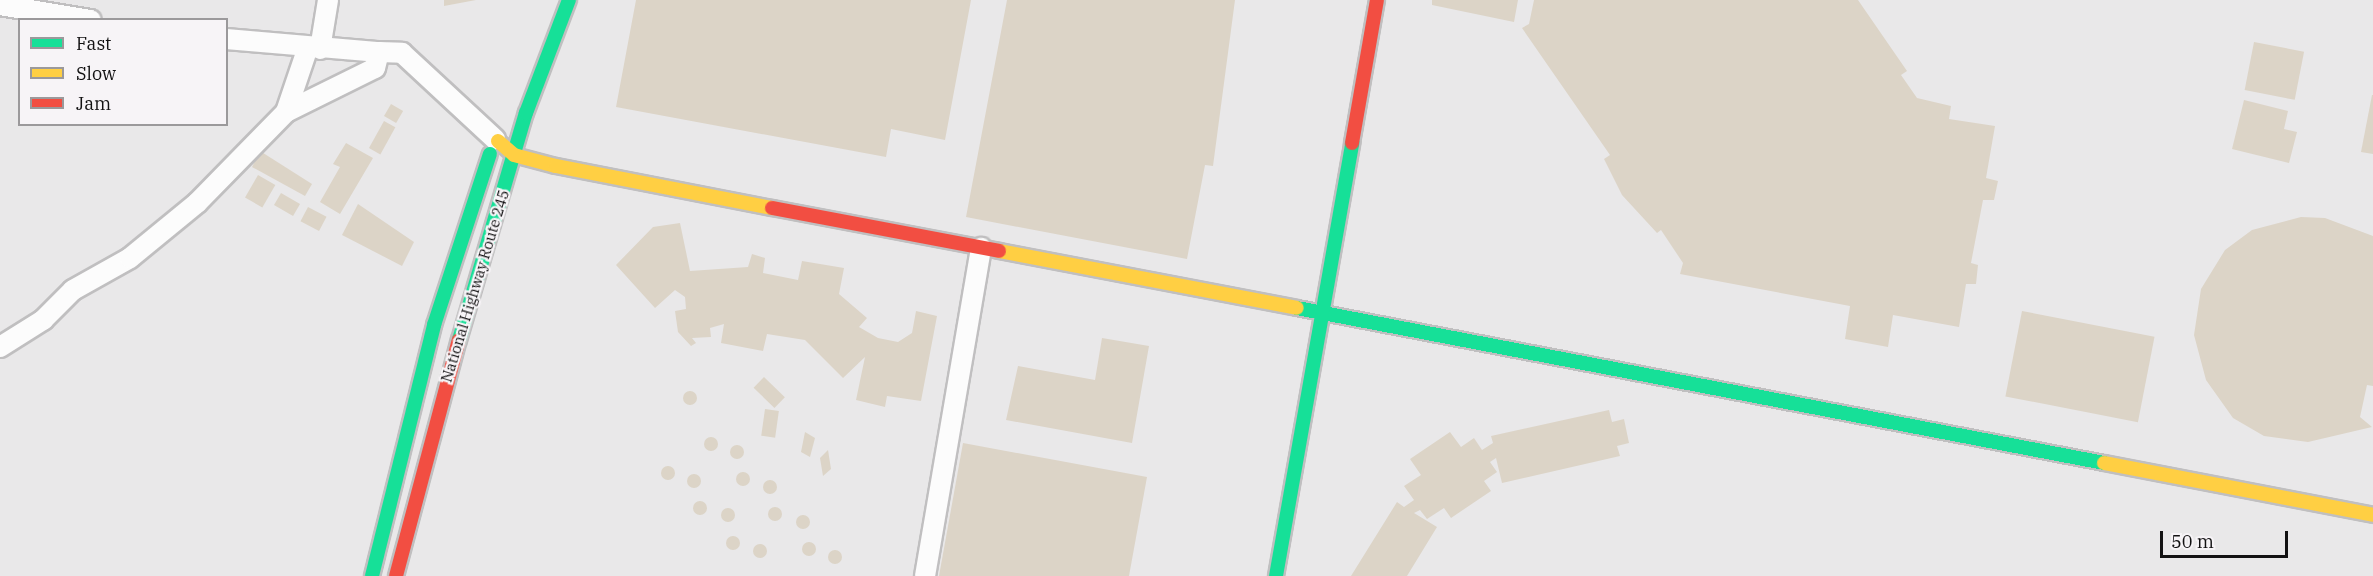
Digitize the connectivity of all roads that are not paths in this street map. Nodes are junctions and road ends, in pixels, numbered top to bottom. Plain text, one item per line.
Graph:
1 (328, 0) edge
2 (569, 0) edge
3 (1377, 0) edge
4 (0, 5) edge
5 (79, 18) edge
6 (228, 39) edge
7 (314, 50) junction
8 (379, 52) junction
9 (286, 112) junction
10 (501, 117) dead end
11 (495, 139) junction
12 (514, 155) junction
13 (981, 248) junction
14 (1321, 314) junction
15 (0, 347) edge
16 (2373, 515) edge
17 (372, 576) edge
18 (396, 576) edge
19 (925, 576) edge
20 (1276, 576) edge

1 - 7 street
2 - 12 main road, National Highway Route 245
3 - 14 main road
4 - 5 street
6 - 7 street
7 - 8 street
7 - 9 street
8 - 9 street
8 - 11 street
9 - 15 street
10 - 11 main road, National Highway Route 245
11 - 12 main road
11 - 17 main road, National Highway Route 245
12 - 13 main road
12 - 18 main road, National Highway Route 245
13 - 14 main road
13 - 19 street
14 - 16 main road
14 - 20 main road

